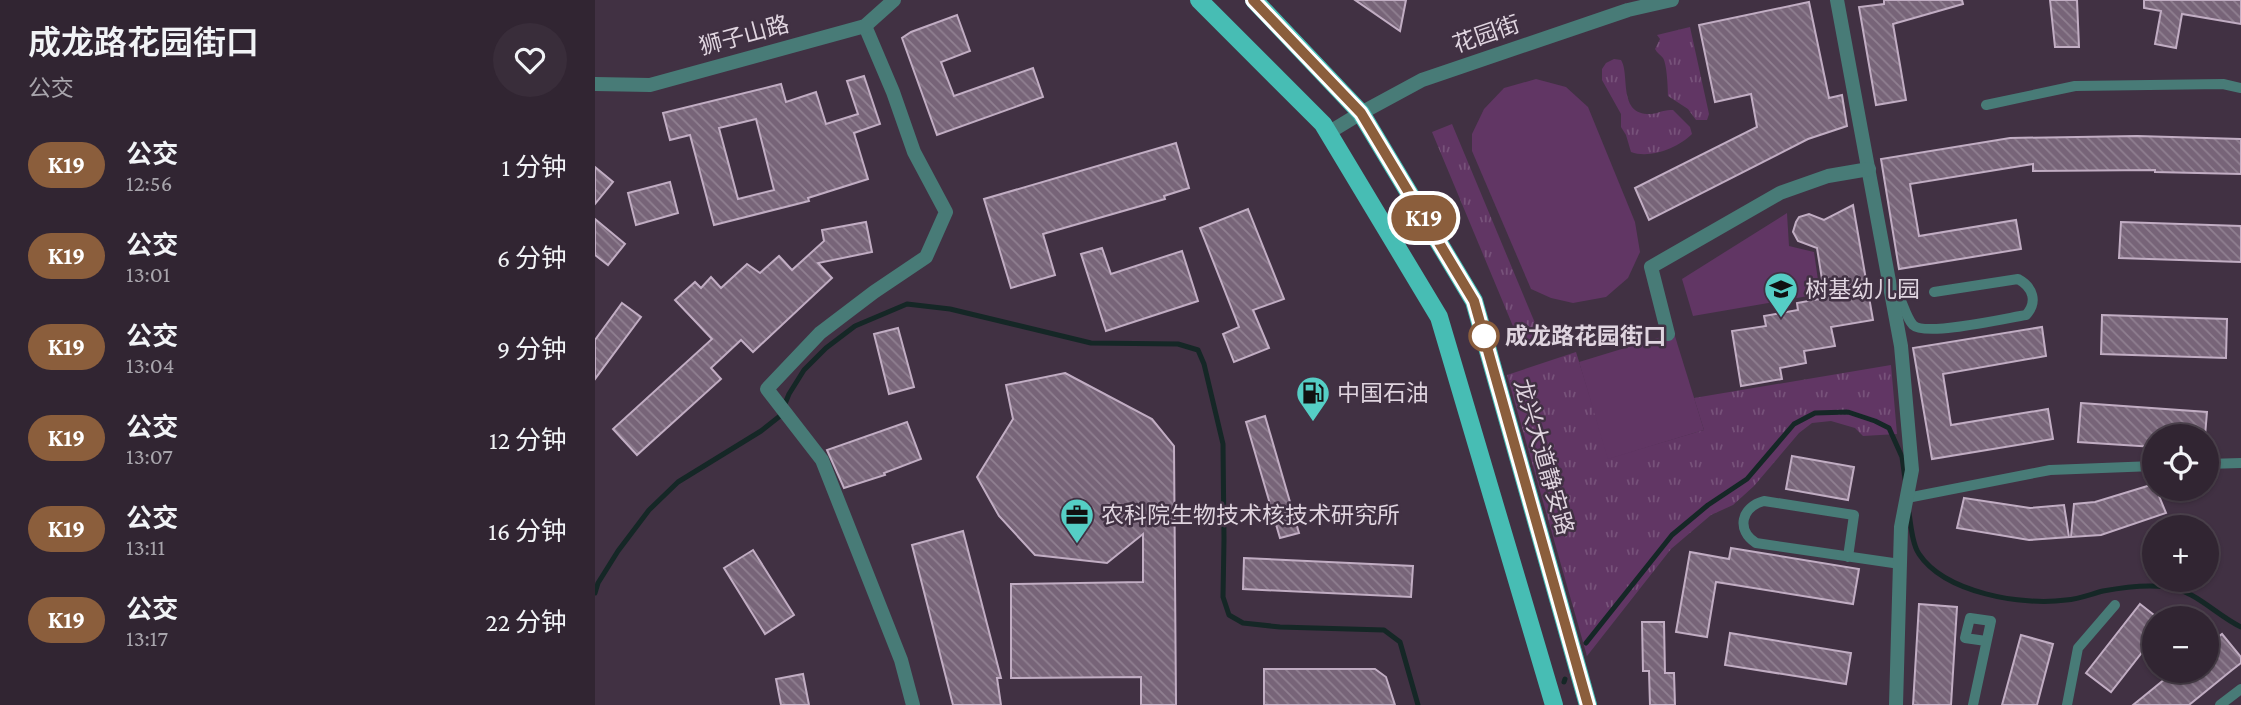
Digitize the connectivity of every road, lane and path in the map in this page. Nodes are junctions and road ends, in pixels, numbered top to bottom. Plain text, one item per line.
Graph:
1 (894, 0) edge
2 (1199, 0) edge
3 (1254, 0) edge
4 (1672, 0) edge
5 (1837, 0) edge
6 (865, 26) junction
7 (595, 84) edge
8 (2241, 88) edge
9 (1986, 105) dead end
10 (1361, 113) junction
11 (1328, 133) junction
12 (1869, 169) junction
13 (1934, 292) dead end
14 (1891, 293) junction
15 (1668, 334) dead end
16 (2241, 463) edge
17 (2219, 464) edge
18 (2142, 466) edge
19 (1907, 498) junction
20 (1848, 557) junction
21 (1900, 564) junction
22 (2115, 606) dead end
23 (1986, 641) dead end
24 (2241, 689) edge
25 (913, 705) edge
26 (1554, 705) edge
27 (1588, 705) edge
28 (1896, 705) edge
29 (1973, 705) edge
30 (2067, 705) edge
31 (2220, 705) edge

1 - 6 street, 狮子山路
2 - 11 main road
3 - 10 main road, 龙兴大道静安路
4 - 10 street, 花园街
5 - 12 street
6 - 7 street, 狮子山路
6 - 25 street
8 - 9 lane
10 - 11 street, 花园街
10 - 27 main road, 龙兴大道静安路
11 - 26 main road
12 - 14 street
12 - 15 street
13 - 14 lane
14 - 19 street
16 - 17 lane
18 - 19 lane
19 - 21 street
20 - 20 lane
20 - 21 lane
21 - 28 street
22 - 30 lane
23 - 29 lane
24 - 31 lane

